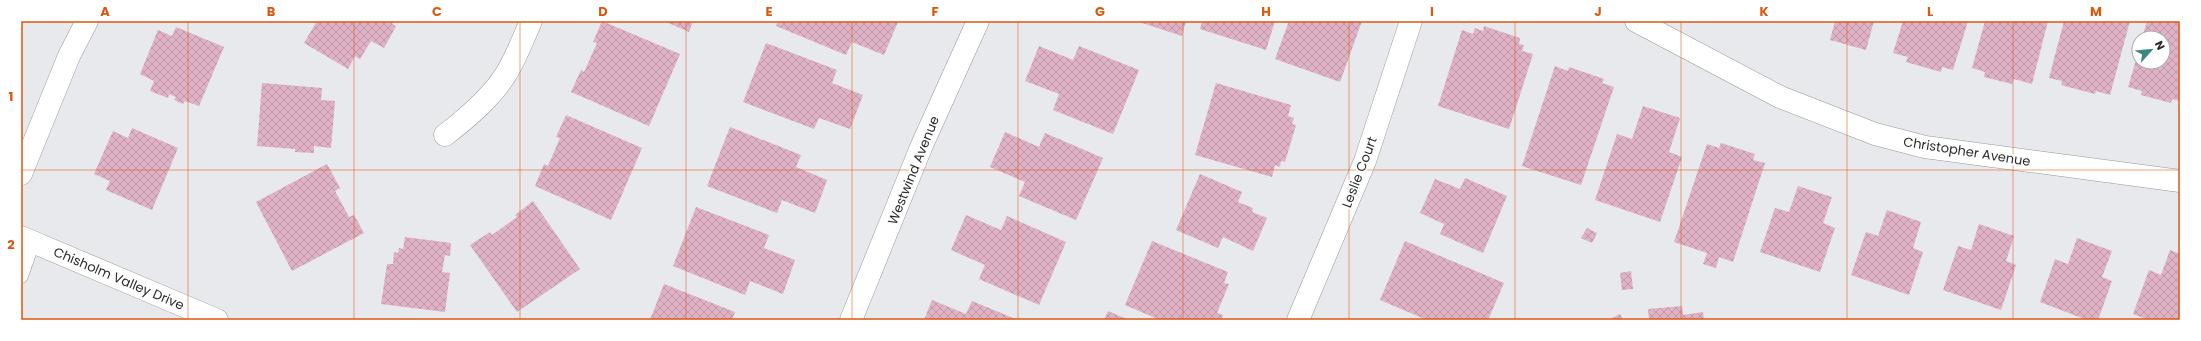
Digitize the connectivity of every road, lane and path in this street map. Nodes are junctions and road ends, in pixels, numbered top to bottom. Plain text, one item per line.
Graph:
1 (87, 21) edge
2 (530, 21) edge
3 (978, 21) edge
4 (1411, 21) edge
5 (1636, 21) edge
6 (445, 135) dead end
7 (21, 174) edge
8 (2180, 181) edge
9 (27, 239) edge
10 (21, 276) edge
11 (217, 320) edge
12 (851, 320) edge
13 (1298, 320) edge

1 - 7 street
2 - 6 street
3 - 12 street, Westwind Avenue
4 - 13 street, Leslie Court
5 - 8 street, Christopher Avenue
9 - 10 lane
9 - 11 street, Chisholm Valley Drive

